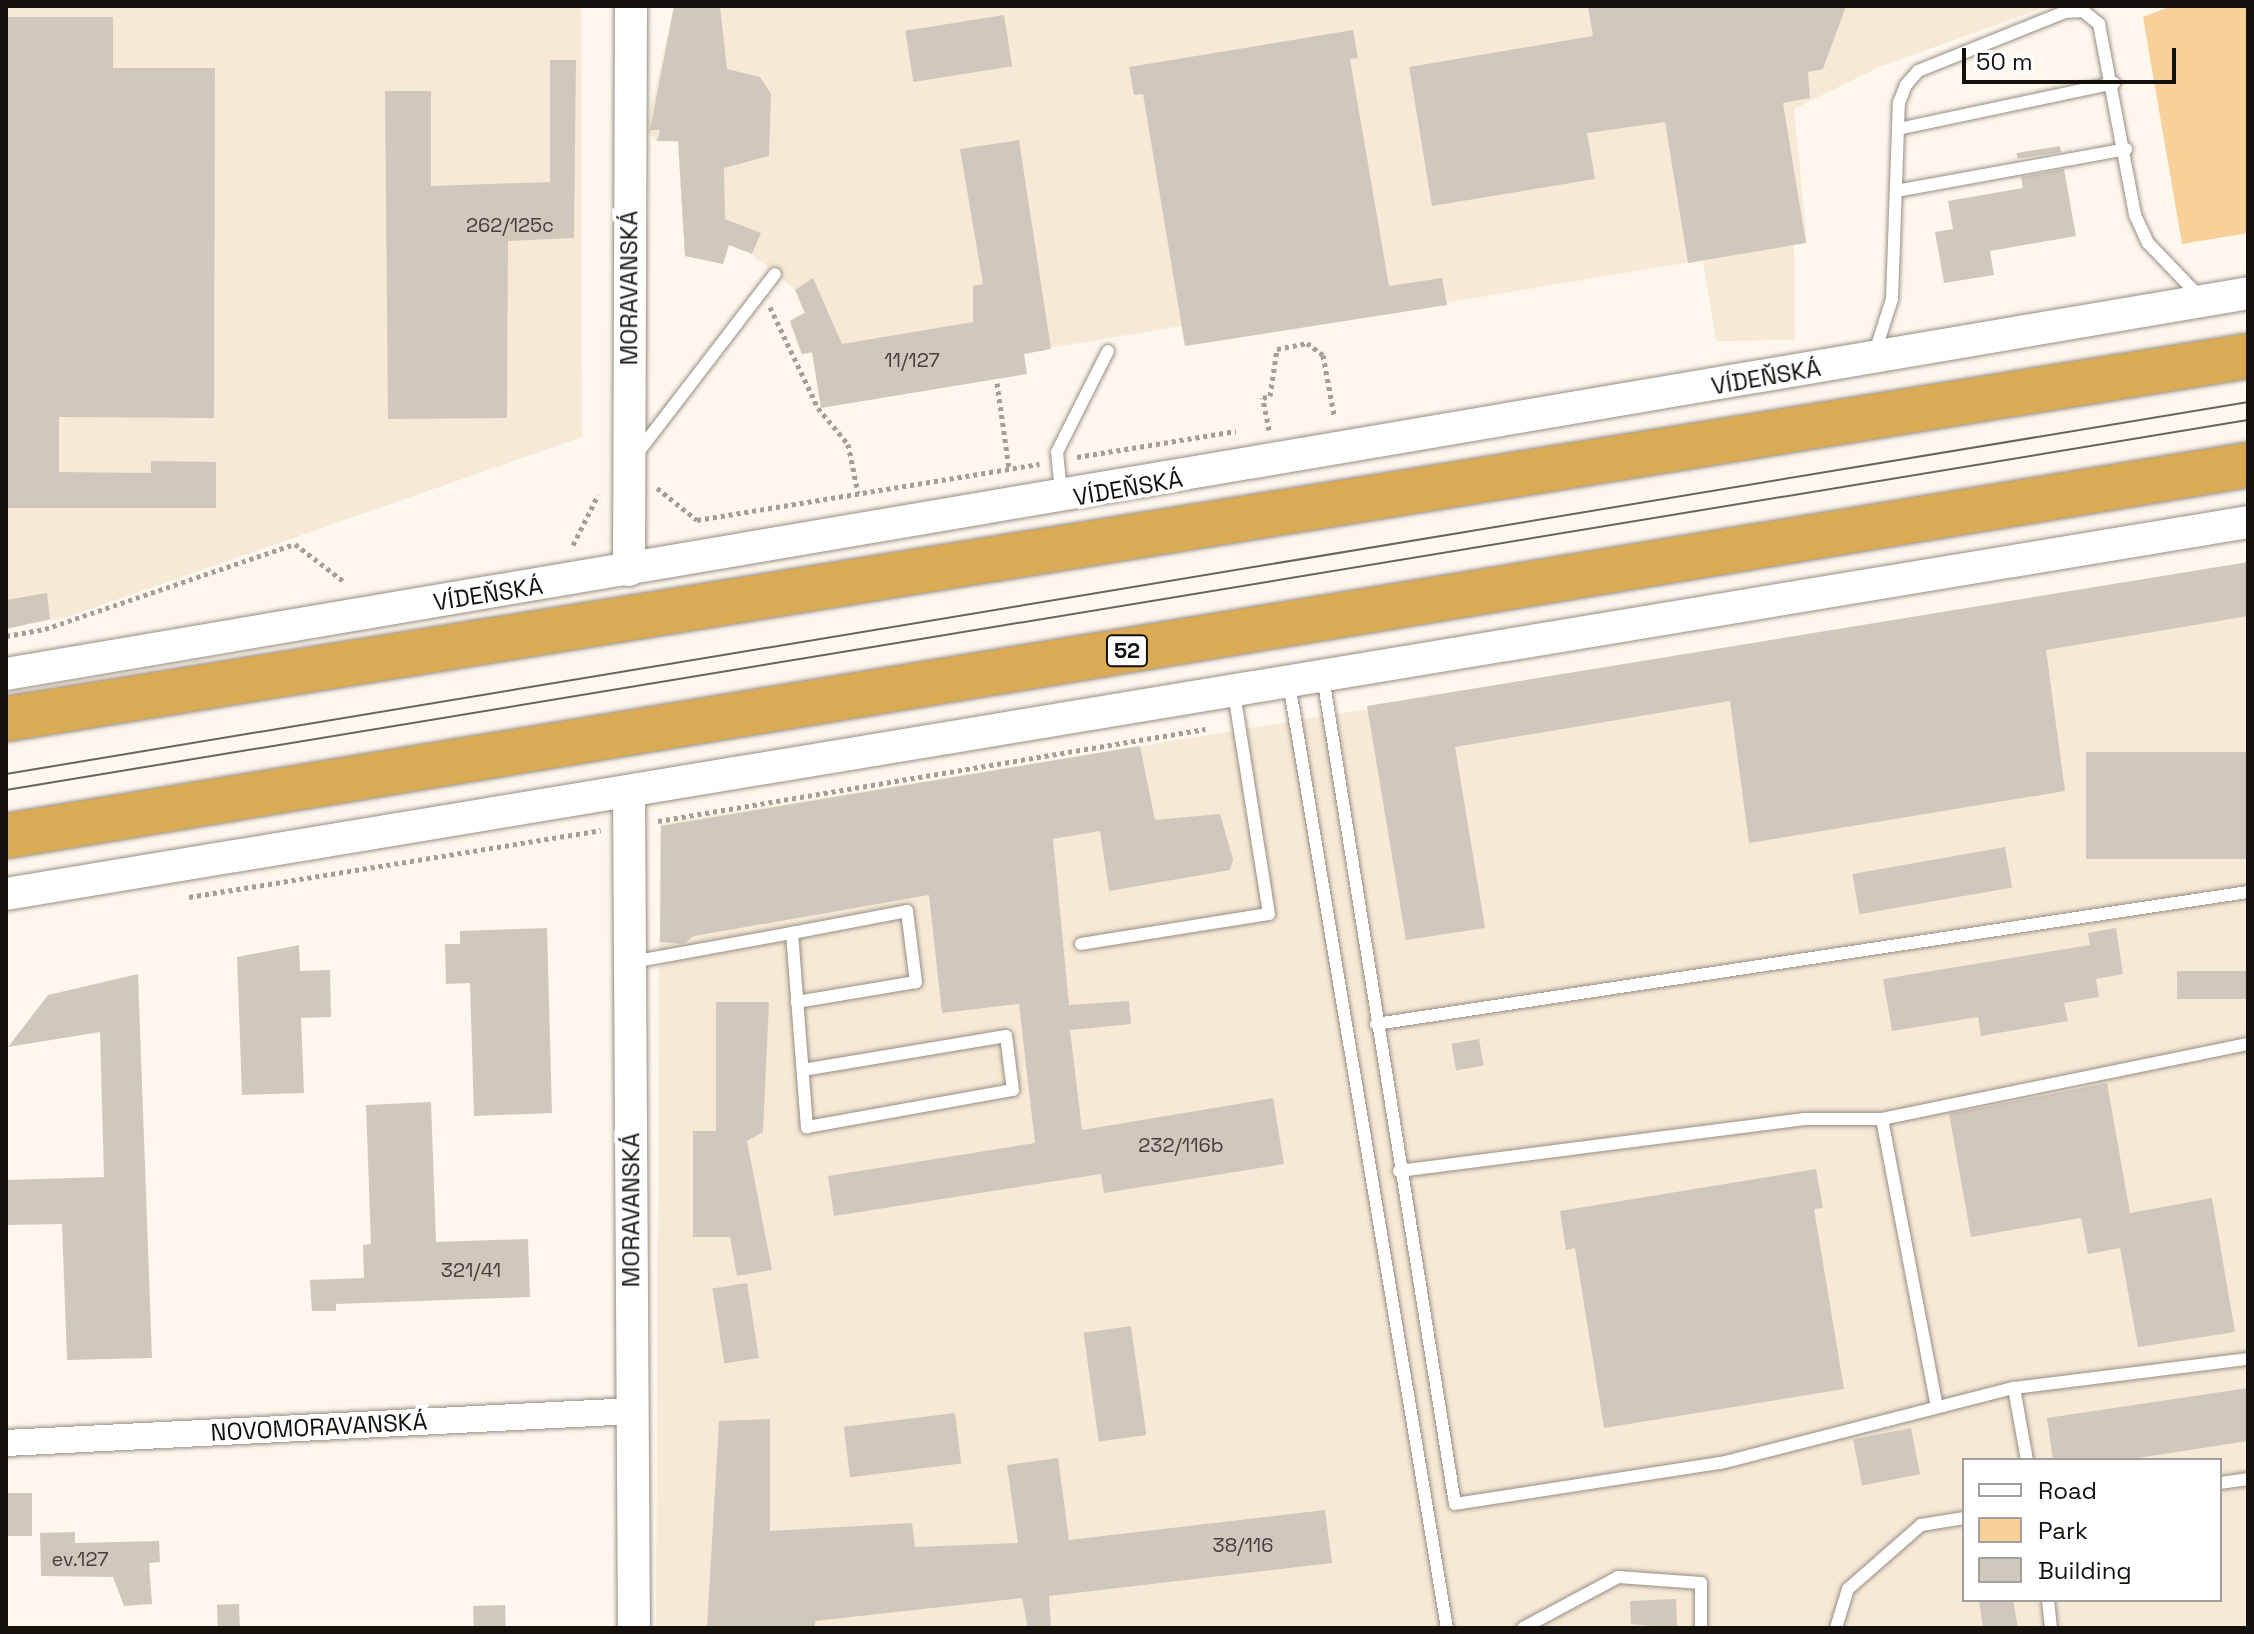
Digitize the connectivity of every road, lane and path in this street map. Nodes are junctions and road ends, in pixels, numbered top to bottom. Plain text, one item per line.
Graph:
1 (631, 6) edge
2 (2114, 83) junction
3 (1898, 129) junction
4 (2126, 149) junction
5 (1896, 191) junction
6 (775, 274) dead end
7 (2248, 293) edge
8 (758, 296) junction
9 (2204, 301) junction
10 (1108, 351) dead end
11 (2248, 356) edge
12 (1872, 359) junction
13 (997, 383) dead end
14 (1334, 415) dead end
15 (1095, 454) dead end
16 (629, 465) junction
17 (2248, 465) edge
18 (858, 493) junction
19 (1061, 499) junction
20 (2248, 522) edge
21 (562, 547) dead end
22 (629, 570) junction
23 (358, 581) dead end
24 (6, 636) edge
25 (6, 674) edge
26 (1323, 677) junction
27 (1289, 683) junction
28 (1234, 692) junction
29 (6, 719) edge
30 (629, 793) junction
31 (6, 836) edge
32 (2248, 892) edge
33 (6, 894) edge
34 (792, 933) junction
35 (1081, 944) dead end
36 (629, 963) junction
37 (797, 1002) junction
38 (1376, 1024) junction
39 (2248, 1044) edge
40 (803, 1070) junction
41 (1882, 1119) junction
42 (1399, 1171) junction
43 (2248, 1359) edge
44 (2014, 1388) junction
45 (1936, 1402) junction
46 (633, 1411) junction
47 (6, 1443) edge
48 (2027, 1458) edge
49 (2248, 1479) edge
50 (2222, 1483) edge
51 (1962, 1518) edge
52 (2048, 1602) edge
53 (634, 1628) edge
54 (1447, 1628) edge
55 (1523, 1628) edge
56 (1701, 1628) edge
57 (1836, 1628) edge
58 (2051, 1628) edge

1 - 16 street, MORAVANSKÁ
2 - 3 lane
2 - 3 lane
2 - 4 lane
3 - 5 lane
4 - 5 lane
4 - 9 lane
5 - 12 lane
6 - 8 lane
7 - 9 street, VÍDEŇSKÁ
8 - 16 lane
8 - 18 path
9 - 12 street, VÍDEŇSKÁ
10 - 19 lane
11 - 29 highway, VÍDEŇSKÁ
12 - 19 street, VÍDEŇSKÁ
13 - 18 path
14 - 15 path
16 - 18 path
16 - 21 path
16 - 22 street, MORAVANSKÁ
17 - 31 highway, 52
19 - 22 street, VÍDEŇSKÁ
20 - 26 street
22 - 25 street, VÍDEŇSKÁ
23 - 24 path
26 - 27 street
26 - 38 lane
27 - 28 street
27 - 54 lane
28 - 30 street
28 - 35 lane
30 - 33 street
30 - 36 street, MORAVANSKÁ
32 - 38 lane
34 - 36 lane
34 - 37 lane
34 - 37 lane
36 - 46 street, MORAVANSKÁ
37 - 40 lane
38 - 42 lane
39 - 41 lane
40 - 40 lane
41 - 42 lane
41 - 45 lane
42 - 45 lane
43 - 44 lane
44 - 45 lane
44 - 48 lane
46 - 47 street, NOVOMORAVANSKÁ
46 - 53 street, MORAVANSKÁ
49 - 50 lane
51 - 57 lane
52 - 58 lane
55 - 56 lane

